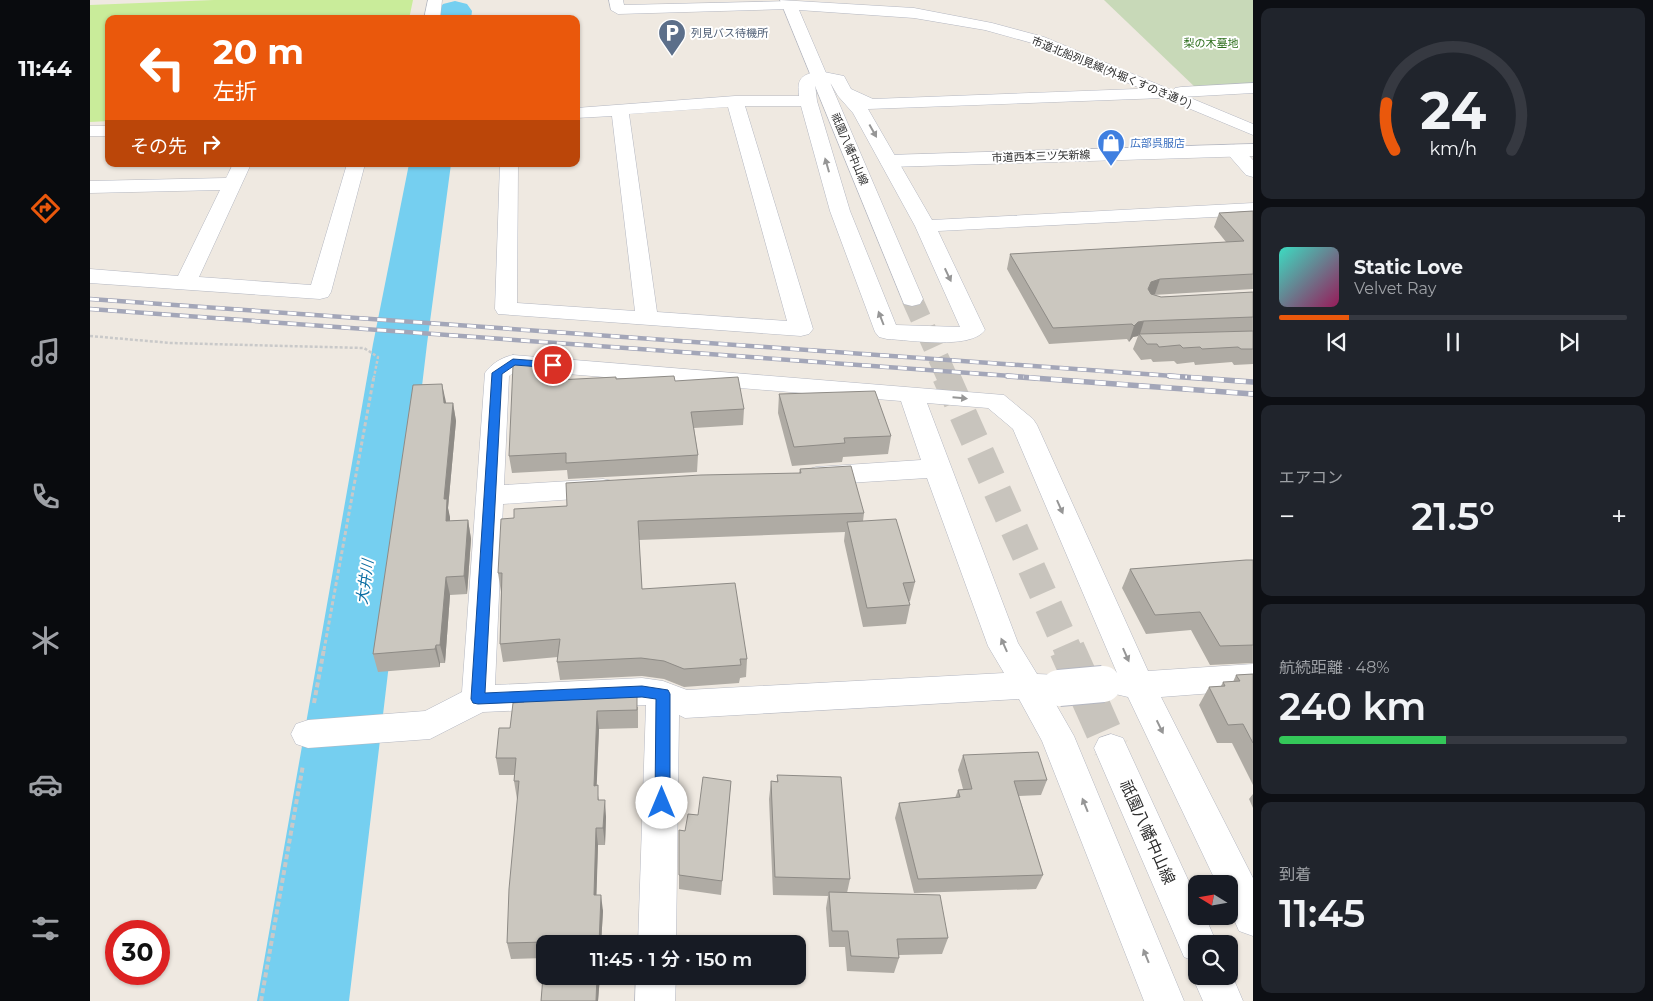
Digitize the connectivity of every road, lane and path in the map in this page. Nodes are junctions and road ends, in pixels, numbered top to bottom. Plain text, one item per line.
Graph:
1 (435, 0) edge
2 (616, 0) edge
3 (789, 3) edge
4 (433, 15) edge
5 (819, 76) junction
6 (1253, 88) edge
7 (844, 92) junction
8 (1181, 92) dead end
9 (1162, 93) junction
10 (808, 100) junction
11 (735, 101) junction
12 (620, 110) junction
13 (580, 113) edge
14 (1253, 130) edge
15 (90, 131) edge
16 (105, 131) edge
17 (1234, 150) junction
18 (1253, 150) edge
19 (889, 161) junction
20 (241, 167) edge
21 (355, 167) edge
22 (508, 167) edge
23 (1253, 171) edge
24 (233, 184) junction
25 (90, 187) edge
26 (1253, 209) edge
27 (925, 226) junction
28 (90, 276) edge
29 (185, 283) junction
30 (912, 298) tunnel mouth
31 (647, 319) junction
32 (90, 336) edge
33 (911, 394) junction
34 (936, 468) junction
35 (788, 477) edge
36 (629, 487) edge
37 (490, 495) junction
38 (1253, 677) edge
39 (1138, 684) junction
40 (1044, 687) junction
41 (663, 694) junction
42 (478, 699) junction
43 (315, 733) junction
44 (1111, 748) tunnel mouth
45 (1253, 918) edge
46 (657, 935) edge
47 (1194, 935) edge
48 (656, 985) edge
49 (1216, 985) edge
50 (260, 1001) edge
51 (655, 1001) edge
52 (1164, 1001) edge
53 (1223, 1001) edge

1 - 4 street
2 - 3 street, 市道北船列見線(外堀くすのき通り)
3 - 5 street, 祇園八幡中山線
3 - 9 street, 市道北船列見線(外堀くすのき通り)
5 - 7 street
5 - 10 street
5 - 30 street, 祇園八幡中山線
6 - 8 street
7 - 9 street
7 -> 19 street
9 - 14 street, 市道北船列見線(外堀くすのき通り)
10 - 11 street
27 -> 10 street
11 - 12 street
11 - 31 street
12 - 13 street
12 - 31 street
15 - 16 street
17 - 18 street, 市道西本三ツ矢新線
17 - 19 street, 市道西本三ツ矢新線
17 - 23 street
19 - 27 street
20 - 24 street
21 - 29 street
22 - 31 street
24 - 25 street
24 - 29 street
26 - 27 street
28 - 29 street
32 - 43 path
33 - 34 street
33 - 37 street
33 -> 39 street
34 - 35 street
40 -> 34 street
36 - 37 street
37 - 42 street
38 - 39 street
39 - 40 street, bridge
39 -> 45 street
40 - 41 street
52 -> 40 street
41 - 42 street
41 - 46 street
42 - 43 street
43 - 50 path
44 - 47 street, 祇園八幡中山線
48 - 51 street
49 - 53 street

